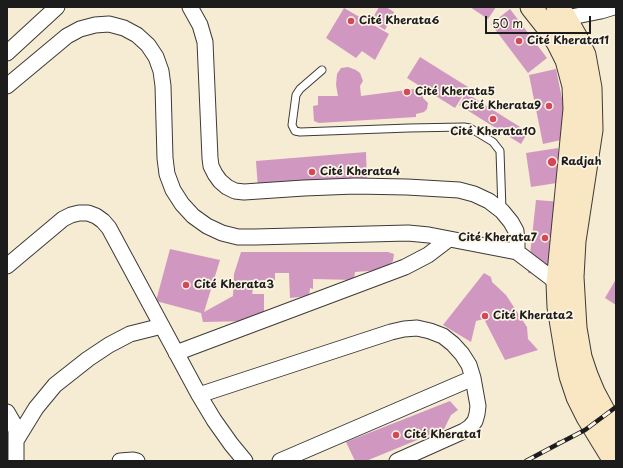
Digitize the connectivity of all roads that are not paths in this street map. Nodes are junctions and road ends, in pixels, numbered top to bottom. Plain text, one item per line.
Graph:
1 (57, 7) edge
2 (190, 7) edge
3 (531, 7) edge
4 (614, 7) edge
5 (561, 12) edge
6 (550, 31) junction
7 (7, 53) edge
8 (322, 70) dead end
9 (7, 86) edge
10 (502, 211) junction
11 (449, 239) junction
12 (517, 252) junction
13 (7, 266) edge
14 (557, 283) junction
15 (574, 307) junction
16 (162, 326) junction
17 (176, 353) junction
18 (473, 378) junction
19 (199, 395) junction
20 (7, 412) edge
21 (616, 433) edge
22 (16, 439) junction
23 (16, 461) edge
24 (120, 461) edge
25 (137, 461) edge
26 (245, 461) edge
27 (280, 461) edge
28 (398, 461) edge
29 (614, 461) edge

1 - 7 street
2 - 10 street
3 - 6 main road
4 - 5 street
5 - 6 street
5 - 15 main road
6 - 14 main road
8 - 10 lane
9 - 11 street
10 - 12 street
11 - 12 street
11 - 17 street
12 - 14 street
13 - 16 street
14 - 15 street
14 - 29 main road
15 - 21 main road
16 - 17 street
16 - 22 street
17 - 19 street
18 - 19 street
18 - 27 street
18 - 28 street
19 - 26 street
20 - 22 street
22 - 23 street
24 - 25 street

